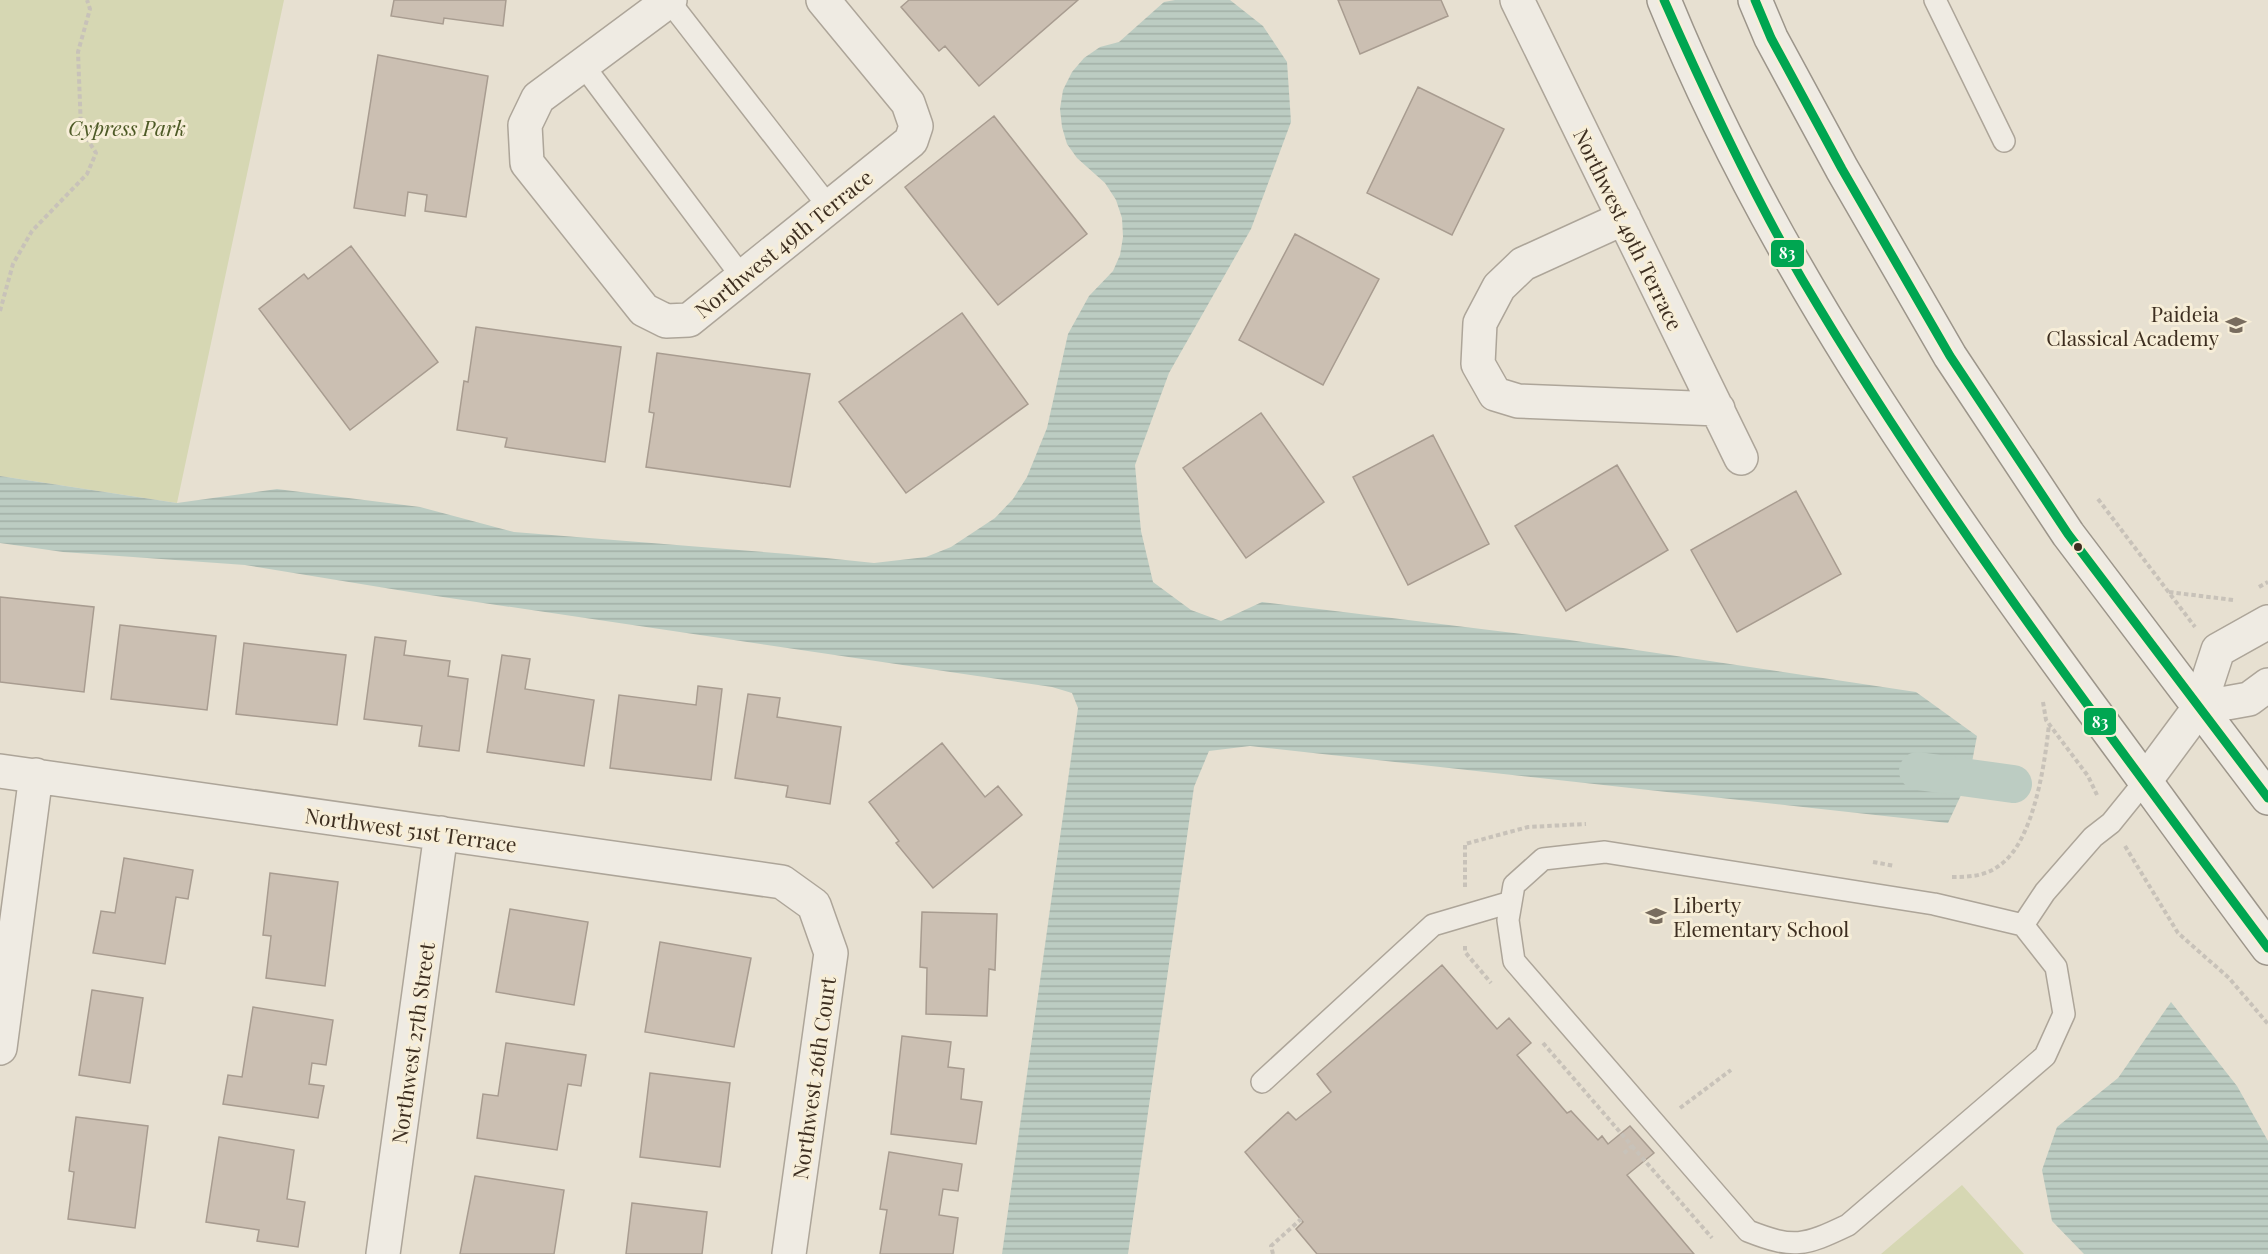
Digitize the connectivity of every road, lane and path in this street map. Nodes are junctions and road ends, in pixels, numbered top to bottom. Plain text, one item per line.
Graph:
1 (87, 0) edge
2 (670, 0) edge
3 (823, 0) edge
4 (1517, 0) edge
5 (1664, 0) edge
6 (1755, 0) edge
7 (1935, 0) edge
8 (583, 65) junction
9 (2004, 141) dead end
10 (829, 207) junction
11 (1624, 218) junction
12 (742, 277) junction
13 (0, 311) edge
14 (1718, 410) junction
15 (1741, 458) dead end
16 (2098, 499) dead end
17 (2268, 582) edge
18 (2169, 592) junction
19 (2249, 593) dead end
20 (2240, 597) dead end
21 (2268, 622) edge
22 (2218, 650) junction
23 (2268, 684) edge
24 (2199, 708) junction
25 (0, 771) edge
26 (36, 775) junction
27 (2145, 781) junction
28 (2268, 798) edge
29 (441, 833) junction
30 (1511, 902) junction
31 (814, 905) joint
32 (2023, 925) junction
33 (2178, 933) dead end
34 (2268, 948) edge
35 (2268, 1024) edge
36 (0, 1048) edge
37 (1262, 1082) dead end
38 (1632, 1146) dead end
39 (1622, 1155) dead end
40 (1301, 1219) dead end
41 (383, 1254) edge
42 (789, 1254) edge
43 (1273, 1254) edge

1 - 13 path
2 - 8 street, Northwest 49th Terrace
2 - 10 lane
3 - 10 street, Northwest 49th Terrace
4 - 11 street, Northwest 49th Terrace
5 - 27 street
6 - 24 street
7 - 9 lane
8 - 12 lane
8 - 12 street, Northwest 49th Terrace
10 - 12 street, Northwest 49th Terrace
11 - 14 street, Northwest 49th Terrace
11 - 14 street
14 - 15 street, Northwest 49th Terrace
16 - 18 path
17 - 19 path
18 - 20 path
18 - 22 path
21 - 22 street
22 - 24 street
23 - 24 street
24 - 27 street
24 - 28 street
25 - 26 street, Northwest 51st Terrace
26 - 29 street, Northwest 51st Terrace
26 - 36 street
27 - 32 lane
27 - 34 street
29 - 31 street, Northwest 51st Terrace
29 - 41 street, Northwest 27th Street
30 - 32 lane
30 - 32 lane
30 - 37 lane
31 - 42 street, Northwest 26th Court
33 - 35 path
38 - 39 path
40 - 43 path

